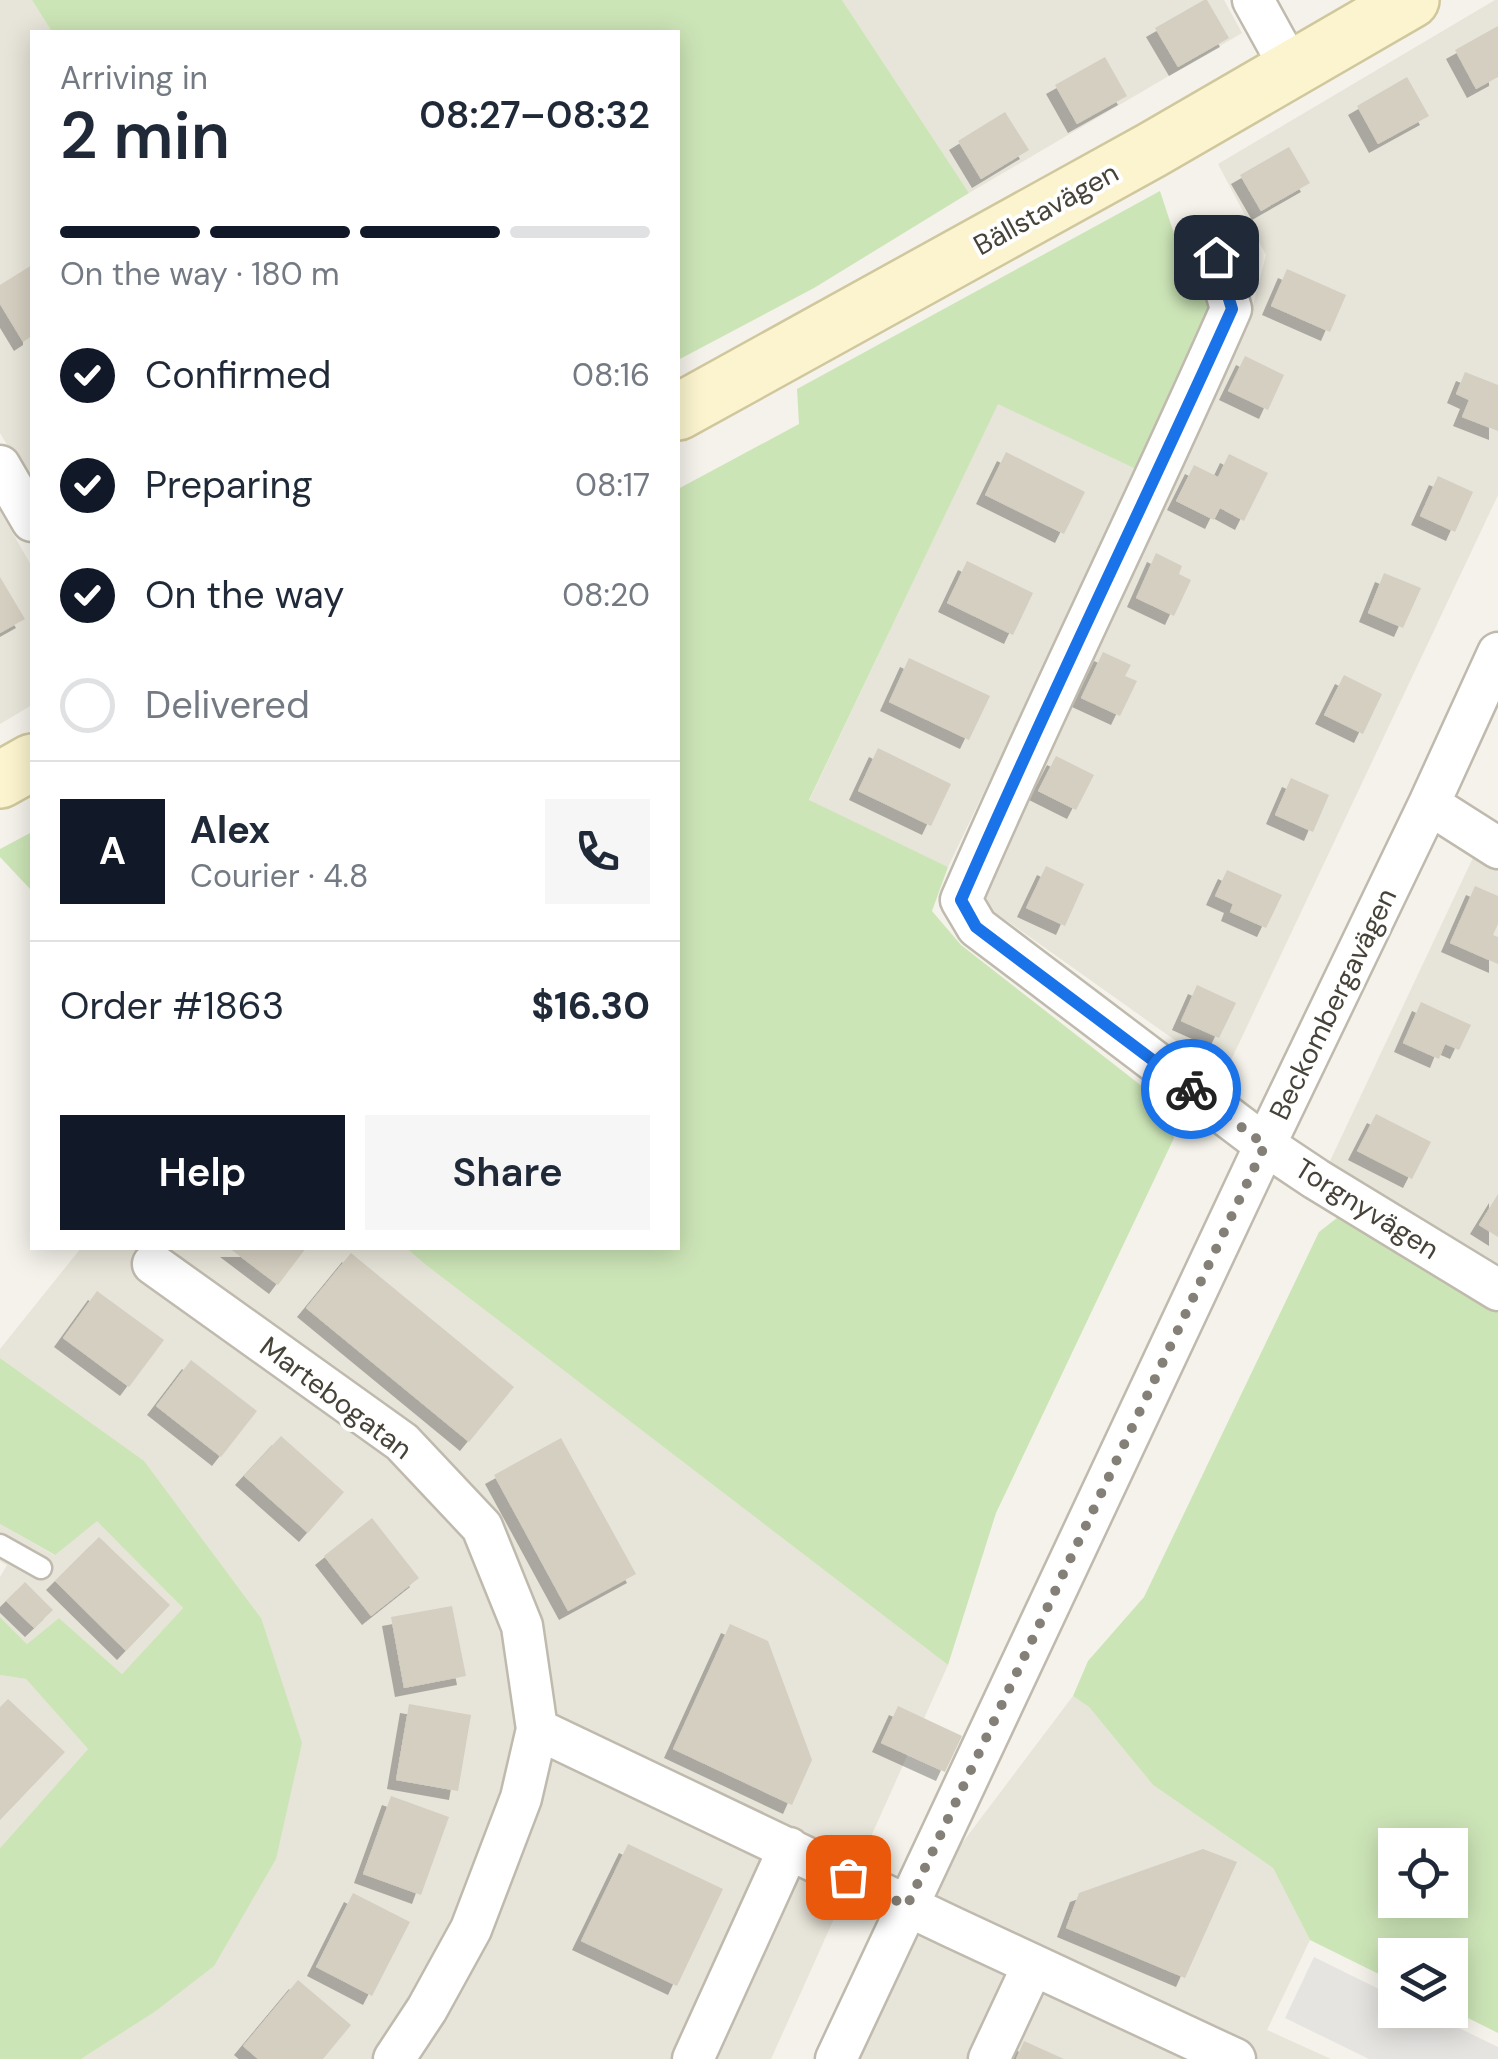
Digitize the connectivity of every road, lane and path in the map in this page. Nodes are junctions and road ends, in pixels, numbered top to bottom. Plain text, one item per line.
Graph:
1 (1253, 0) edge
2 (1384, 7) edge
3 (1291, 69) junction
4 (1216, 257) dead end
5 (680, 411) edge
6 (0, 466) edge
7 (30, 518) edge
8 (1498, 654) edge
9 (30, 763) edge
10 (0, 780) edge
11 (1430, 804) junction
12 (1498, 848) edge
13 (1265, 1145) junction
14 (154, 1264) dead end
15 (1498, 1290) edge
16 (0, 1545) edge
17 (41, 1568) dead end
18 (537, 1729) junction
19 (789, 1848) junction
20 (907, 1906) junction
21 (1033, 1965) junction
22 (394, 2059) edge
23 (693, 2059) edge
24 (836, 2059) edge
25 (989, 2059) edge
26 (1235, 2059) edge

1 - 3 street
2 - 3 street, Bällstavägen
3 - 5 street, Bällstavägen
4 - 13 street, Torgnyvägen
6 - 7 street
8 - 11 street, Beckombergavägen
9 - 10 street
11 - 12 street
11 - 13 street, Beckombergavägen
13 - 15 street, Torgnyvägen
13 - 20 street, Beckombergavägen
14 - 18 street, Martebogatan
16 - 17 lane
18 - 19 street
18 - 22 street, Martebogatan
19 - 20 street
19 - 23 street
20 - 21 street
20 - 24 street, Beckombergavägen
21 - 25 street
21 - 26 street

